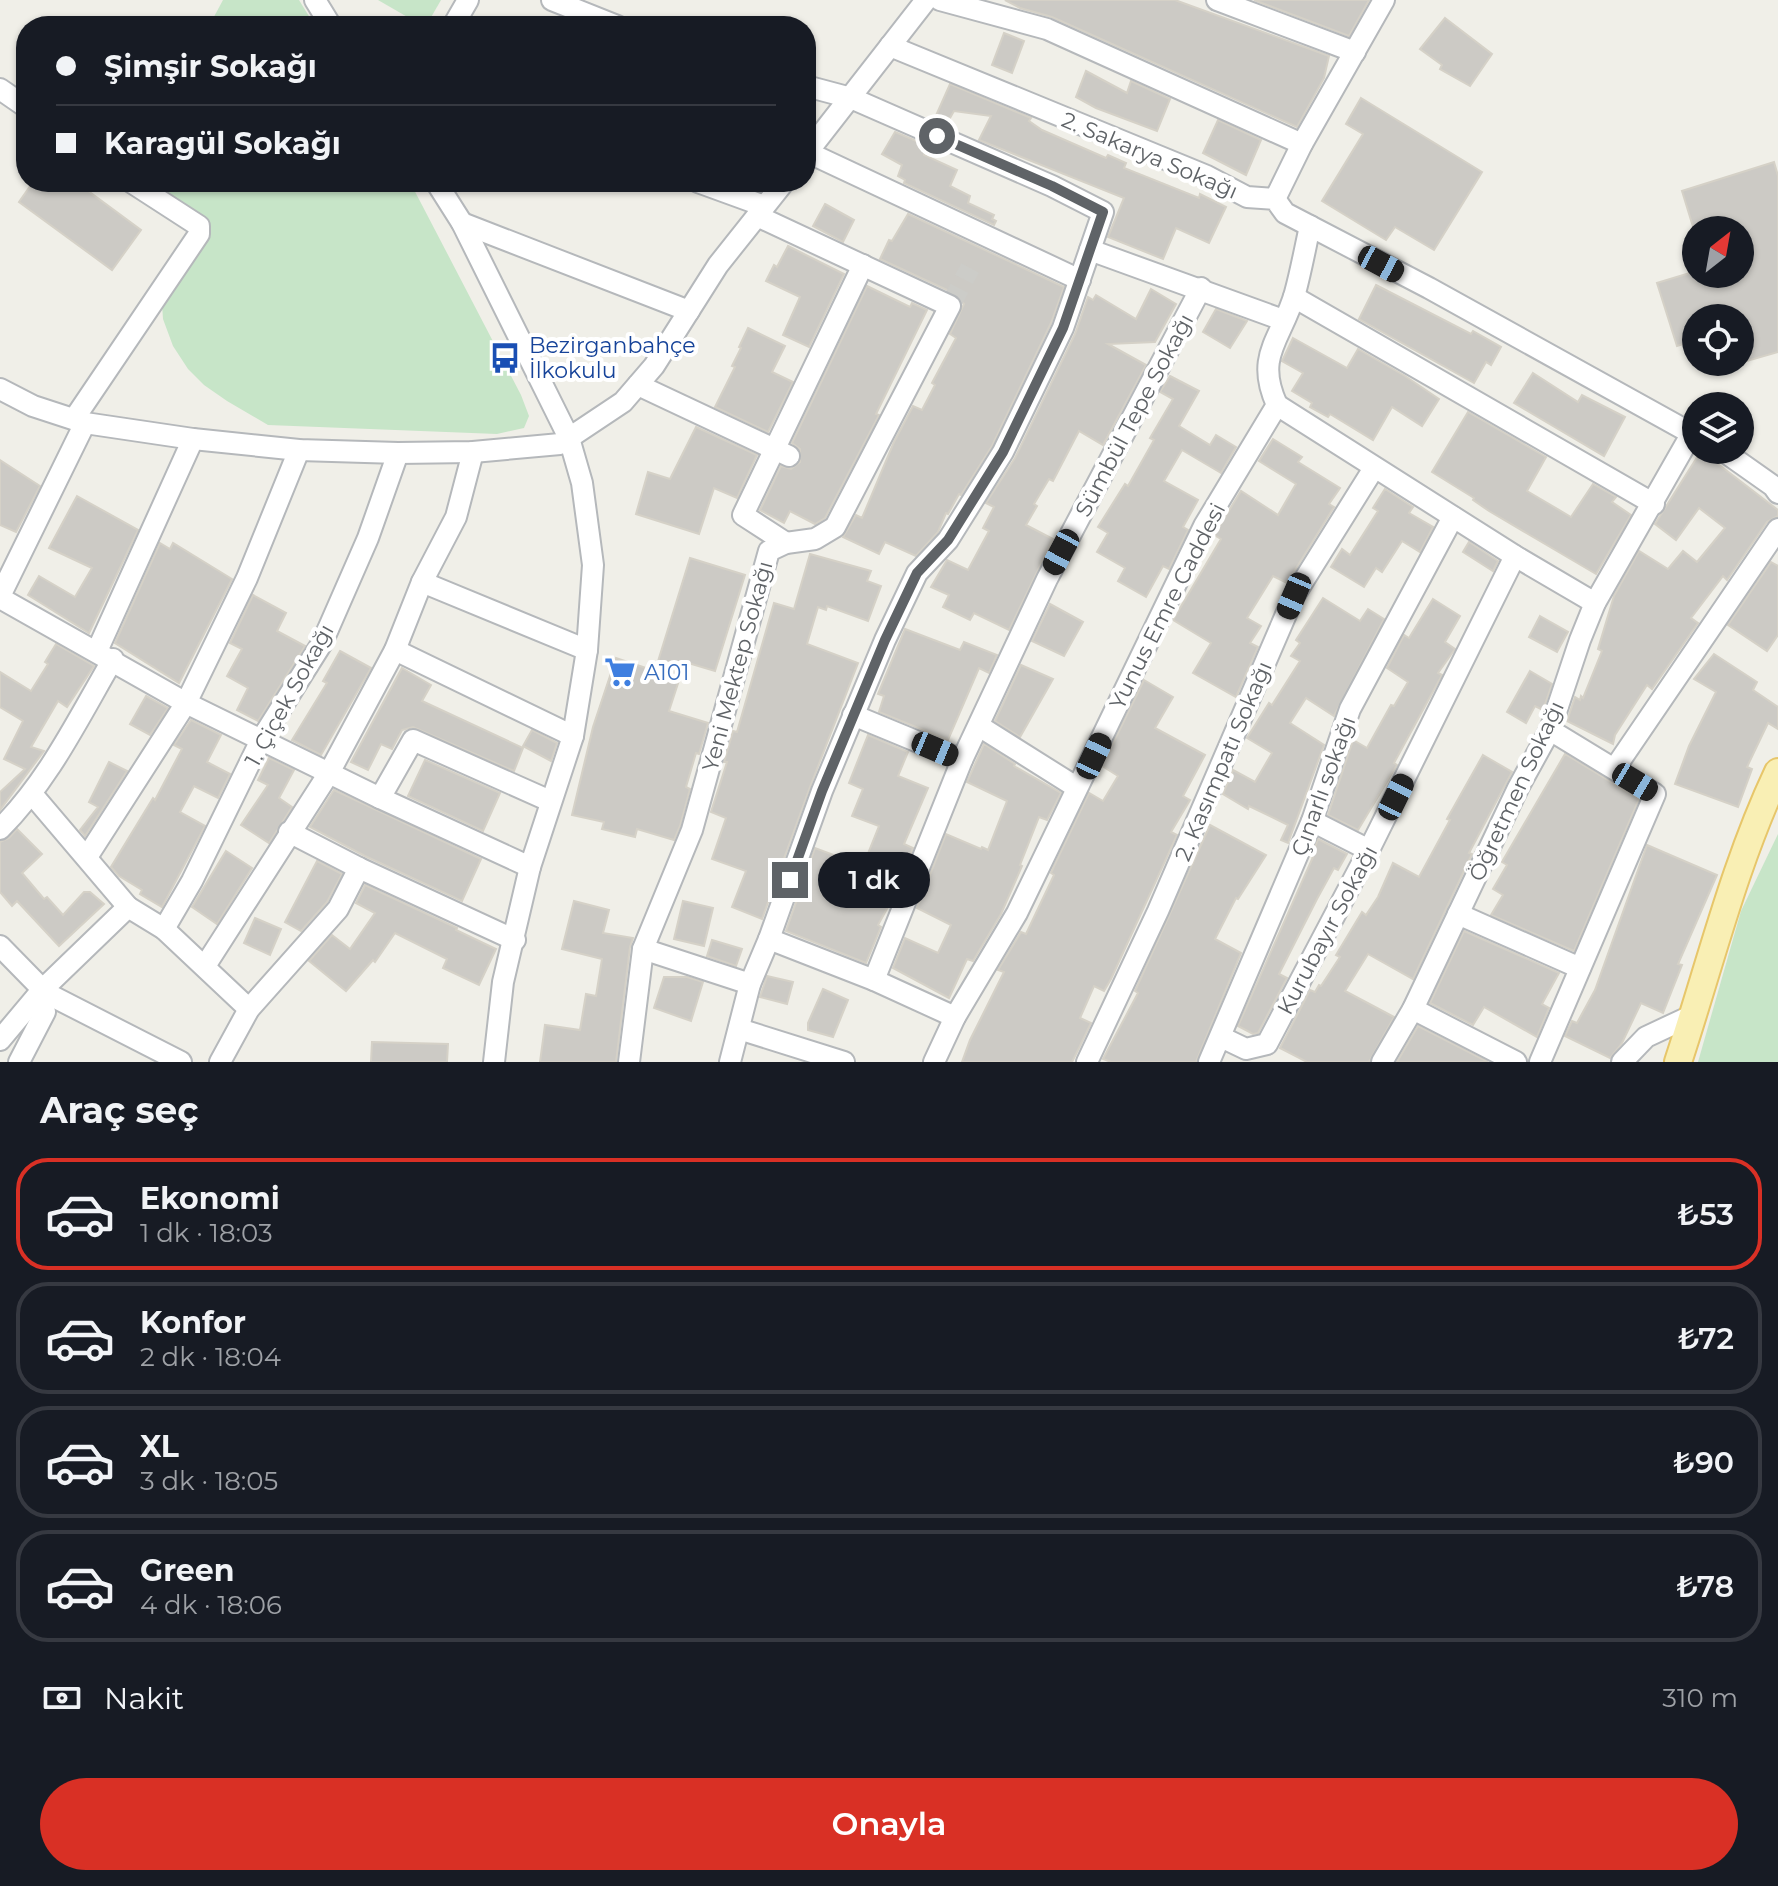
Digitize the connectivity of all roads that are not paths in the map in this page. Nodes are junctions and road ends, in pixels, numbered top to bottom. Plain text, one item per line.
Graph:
1 (552, 0) edge
2 (926, 0) edge
3 (940, 0) edge
4 (1217, 0) edge
5 (1384, 0) edge
6 (592, 16) edge
7 (890, 46) junction
8 (1355, 52) junction
9 (816, 89) edge
10 (851, 98) junction
11 (816, 142) edge
12 (1302, 144) junction
13 (816, 157) edge
14 (146, 192) edge
15 (442, 192) edge
16 (720, 192) edge
17 (776, 192) edge
18 (1280, 206) junction
19 (761, 211) junction
20 (462, 223) junction
21 (1310, 226) junction
22 (1090, 250) junction
23 (863, 265) junction
24 (1080, 280) junction
25 (1201, 288) junction
26 (1294, 297) junction
27 (689, 311) junction
28 (1283, 320) junction
29 (638, 385) junction
30 (0, 389) edge
31 (1277, 405) junction
32 (79, 421) junction
33 (1682, 428) edge
34 (569, 438) junction
35 (193, 439) junction
36 (299, 450) junction
37 (473, 452) junction
38 (781, 452) junction
39 (398, 453) junction
40 (1682, 456) edge
41 (1742, 464) edge
42 (1374, 468) junction
43 (1778, 493) edge
44 (1654, 504) junction
45 (1453, 517) junction
46 (1778, 529) edge
47 (786, 543) junction
48 (1515, 556) junction
49 (422, 582) junction
50 (0, 597) edge
51 (1595, 603) junction
52 (395, 650) junction
53 (587, 650) junction
54 (105, 655) junction
55 (186, 703) junction
56 (853, 715) junction
57 (979, 726) junction
58 (1550, 730) junction
59 (573, 736) junction
60 (261, 740) junction
61 (962, 760) junction
62 (1615, 768) junction
63 (1778, 772) edge
64 (329, 773) junction
65 (1076, 787) junction
66 (32, 794) junction
67 (380, 798) junction
68 (550, 801) junction
69 (1312, 821) junction
70 (0, 829) edge
71 (289, 832) junction
72 (1369, 850) junction
73 (87, 857) junction
74 (530, 867) junction
75 (359, 868) junction
76 (128, 907) junction
77 (1458, 914) junction
78 (164, 929) junction
79 (769, 939) junction
80 (515, 940) junction
81 (0, 946) edge
82 (643, 949) junction
83 (205, 966) junction
84 (1580, 968) junction
85 (874, 980) junction
86 (750, 984) junction
87 (42, 990) junction
88 (249, 1009) junction
89 (1413, 1009) junction
90 (45, 1012) dead end
91 (1693, 1015) junction
92 (955, 1017) junction
93 (739, 1029) junction
94 (1221, 1037) junction
95 (0, 1040) edge
96 (19, 1062) edge
97 (181, 1062) edge
98 (220, 1062) edge
99 (494, 1062) edge
100 (629, 1062) edge
101 (730, 1062) edge
102 (844, 1062) edge
103 (934, 1062) edge
104 (1087, 1062) edge
105 (1209, 1062) edge
106 (1382, 1062) edge
107 (1516, 1062) edge
108 (1540, 1062) edge
109 (1622, 1062) edge
110 (1678, 1062) edge

1 - 6 street
2 - 7 street
3 - 12 street
4 - 8 street
5 - 8 street
7 - 10 street
7 - 18 street, 2. Sakarya Sokağı
8 - 12 street
9 - 10 street
10 - 11 street
10 - 22 street
12 - 18 street
13 - 24 street
14 - 32 street
15 - 20 street
16 - 19 street, Yeni Mektep Sokağı
17 - 19 street
18 - 21 street, 2. Sakarya Sokağı
19 - 23 street, Yeni Mektep Sokağı
19 - 27 street
20 - 27 street
20 - 34 street
21 - 26 street
21 - 33 street, 2. Sakarya Sokağı
22 - 24 street
22 - 25 street
23 - 38 street
23 - 47 street, Yeni Mektep Sokağı
24 - 56 street
25 - 28 street
25 - 57 street, Sümbül Tepe Sokağı
26 - 28 street
26 - 44 street
27 - 29 street
28 - 31 street
29 - 34 street
29 - 38 street
30 - 32 street
31 - 42 street
31 - 65 street, Yunus Emre Caddesi
32 - 35 street
32 - 50 street
34 - 37 street
34 - 53 street
35 - 36 street
35 - 54 street
36 - 39 street
36 - 55 street
37 - 39 street
37 - 49 street
38 - 47 street
39 - 60 street, 1. Çiçek Sokağı
40 - 44 street, Öğretmen Sokağı
41 - 43 street
42 - 45 street
42 - 104 street, 2. Kasımpatı Sokağı
44 - 51 street, Öğretmen Sokağı
45 - 48 street
45 - 69 street, Çınarlı sokağı
46 - 62 street
47 - 82 street, Yeni Mektep Sokağı
48 - 51 street
48 - 72 street, Kurubayır Sokağı
49 - 52 street
49 - 53 street
50 - 54 street
51 - 58 street, Öğretmen Sokağı
52 - 59 street
52 - 64 street
53 - 59 street
54 - 55 street
54 - 66 street
55 - 60 street
55 - 73 street
56 - 61 street
56 - 79 street
57 - 61 street, Sümbül Tepe Sokağı
57 - 65 street
58 - 62 street
58 - 77 street, Öğretmen Sokağı
59 - 68 street
60 - 64 street
60 - 78 street, 1. Çiçek Sokağı
61 - 85 street, Sümbül Tepe Sokağı
62 - 84 street
63 - 91 main road
64 - 67 street
64 - 71 street
65 - 92 street, Yunus Emre Caddesi
66 - 70 street
66 - 73 street
67 - 68 street
67 - 74 street
68 - 74 street
69 - 72 street
69 - 94 street, Çınarlı sokağı
71 - 75 street
71 - 83 street
72 - 94 street, Kurubayır Sokağı
73 - 76 street
74 - 80 street
75 - 80 street
75 - 88 street
76 - 78 street
76 - 87 street
77 - 84 street
77 - 89 street, Öğretmen Sokağı
78 - 83 street
79 - 85 street
79 - 86 street
80 - 99 street
81 - 87 street
82 - 86 street
82 - 100 street, Yeni Mektep Sokağı
83 - 88 street
84 - 108 street
85 - 92 street
86 - 93 street
87 - 95 street
87 - 97 street
88 - 98 street
89 - 106 street, Öğretmen Sokağı
89 - 107 street
90 - 96 street
91 - 109 street
91 - 110 main road
92 - 103 street, Yunus Emre Caddesi
93 - 101 street
93 - 102 street
94 - 105 street, Çınarlı sokağı

